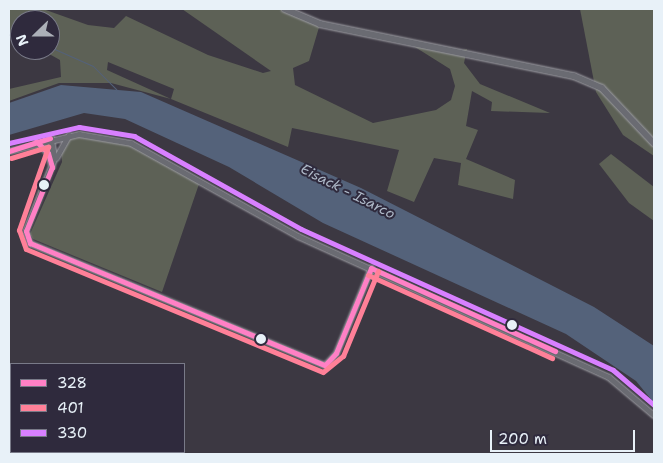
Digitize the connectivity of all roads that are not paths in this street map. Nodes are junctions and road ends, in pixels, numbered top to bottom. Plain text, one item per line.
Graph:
1 (285, 9) edge
2 (69, 135) junction
3 (51, 138) junction
4 (36, 141) junction
5 (654, 143) edge
6 (9, 151) edge
7 (53, 158) junction
8 (371, 268) junction
9 (654, 415) edge

1 - 5 street
2 - 3 street
2 - 7 street
2 - 8 street
3 - 4 street
3 - 7 street
4 - 6 street
4 - 7 street
7 - 8 street
8 - 9 street

